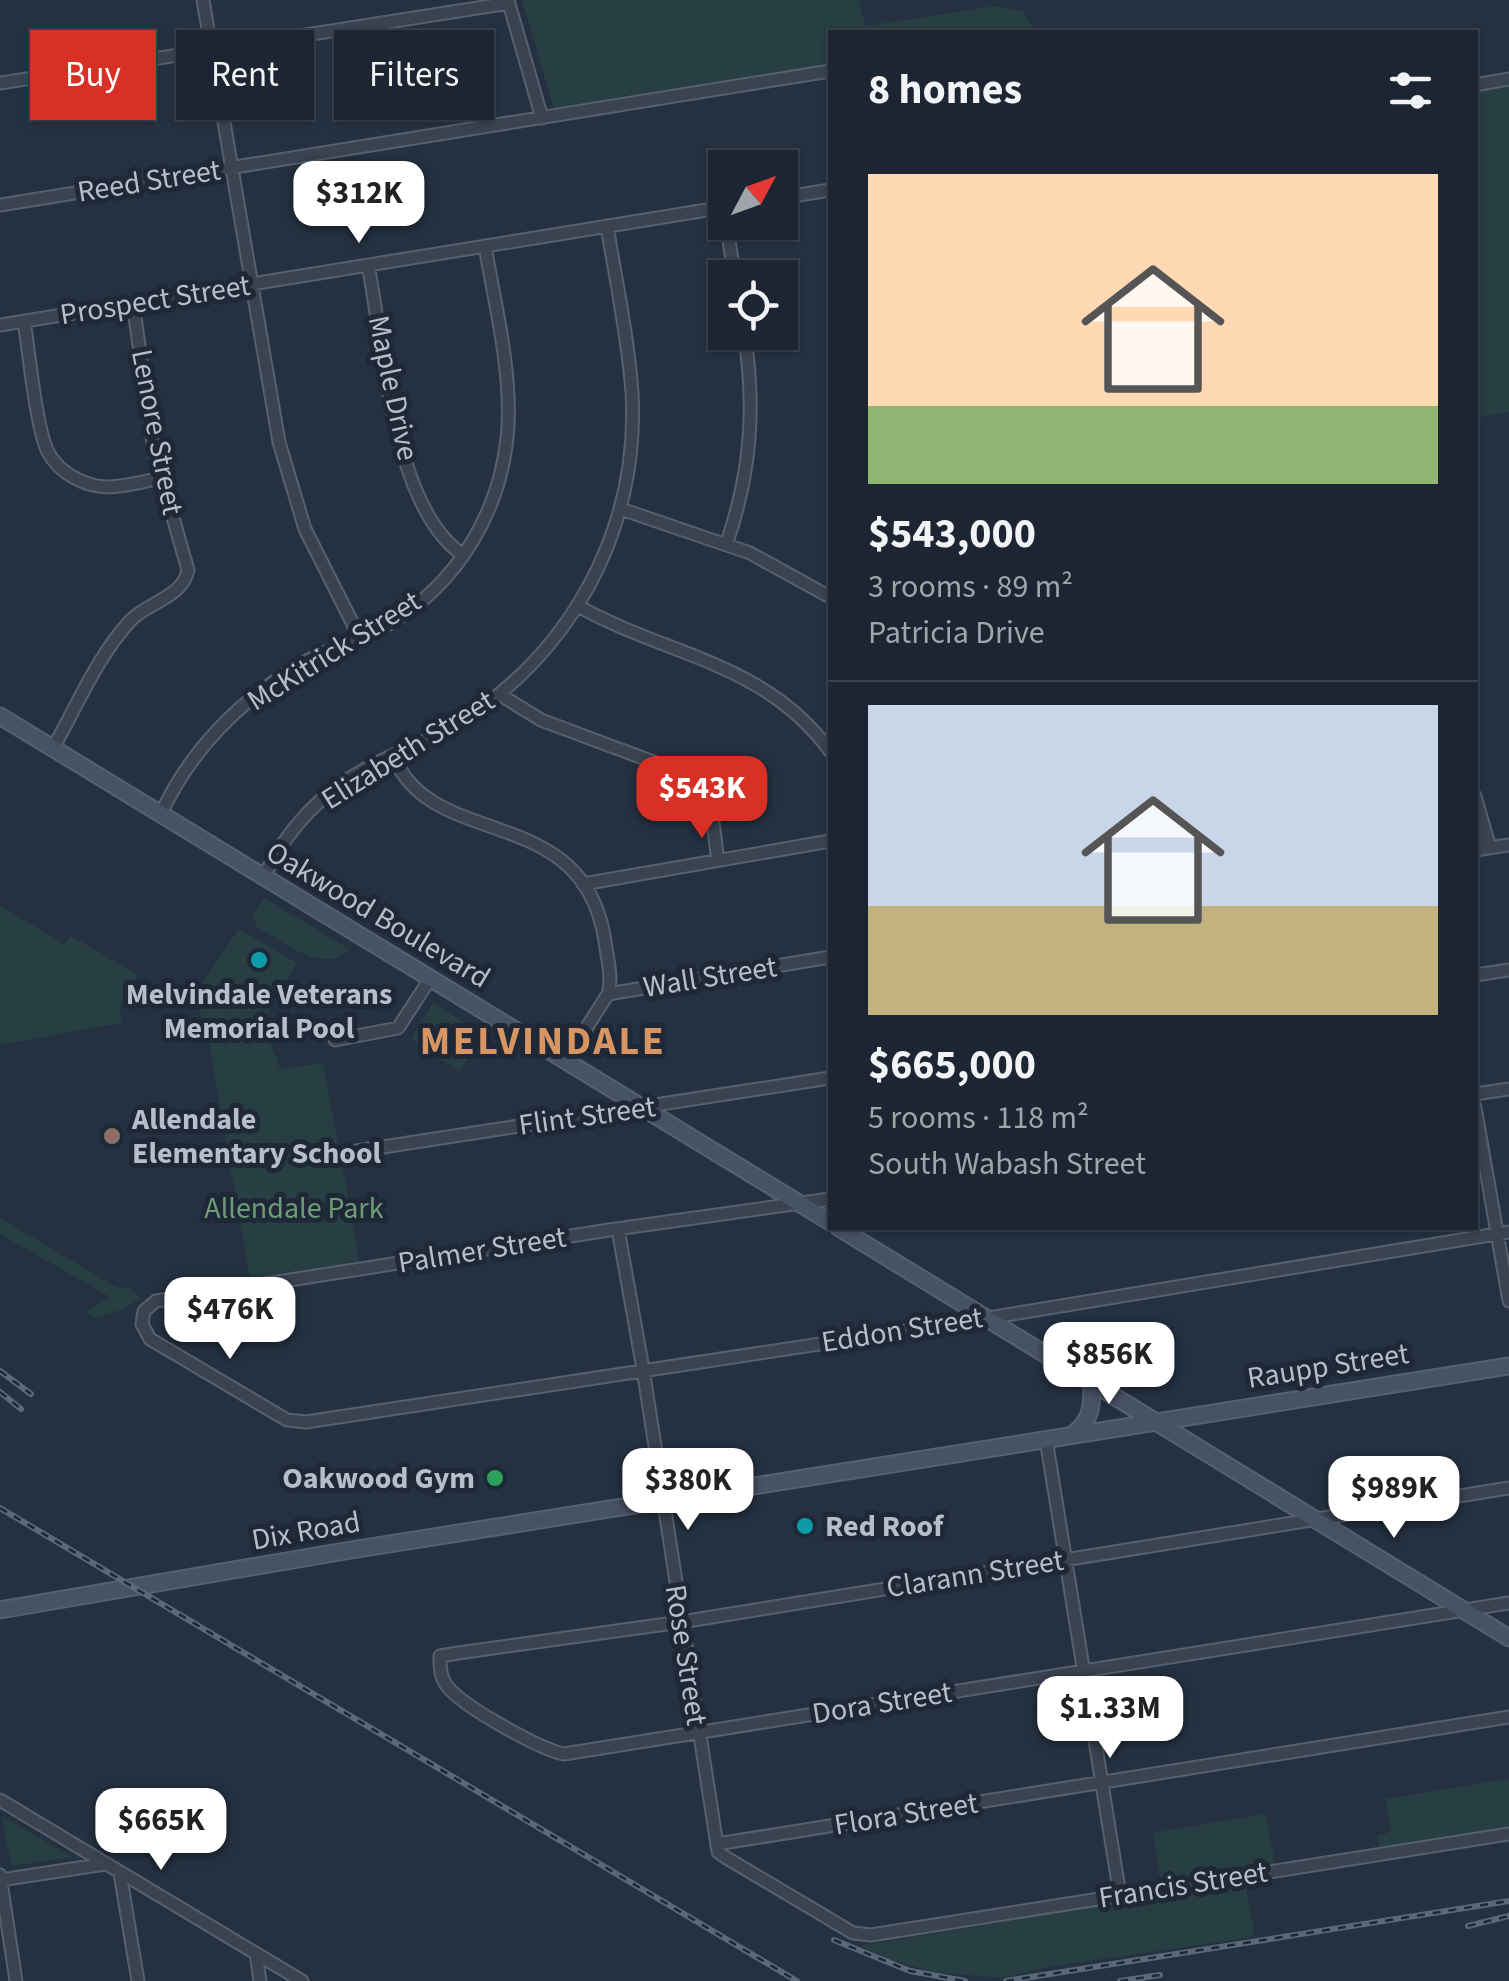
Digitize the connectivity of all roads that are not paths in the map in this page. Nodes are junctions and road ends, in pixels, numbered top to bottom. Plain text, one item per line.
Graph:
1 (203, 0) edge
2 (508, 1) edge
3 (208, 30) edge
4 (314, 34) edge
5 (176, 56) edge
6 (828, 71) edge
7 (1509, 80) edge
8 (0, 83) edge
9 (1478, 85) edge
10 (542, 118) junction
11 (223, 120) edge
12 (232, 168) junction
13 (828, 190) edge
14 (798, 195) edge
15 (0, 205) edge
16 (708, 210) edge
17 (607, 226) junction
18 (486, 246) junction
19 (368, 266) junction
20 (253, 284) junction
21 (134, 303) junction
22 (24, 321) junction
23 (0, 325) edge
24 (746, 350) edge
25 (160, 478) junction
26 (620, 508) junction
27 (726, 545) junction
28 (463, 555) junction
29 (828, 596) edge
30 (578, 606) junction
31 (360, 638) junction
32 (500, 694) junction
33 (0, 716) edge
34 (53, 748) junction
35 (828, 749) edge
36 (393, 755) junction
37 (161, 814) junction
38 (1478, 821) edge
39 (828, 841) edge
40 (1509, 845) edge
41 (1481, 849) edge
42 (718, 860) junction
43 (263, 878) junction
44 (584, 884) junction
45 (828, 957) edge
46 (1509, 970) edge
47 (1478, 975) edge
48 (430, 978) junction
49 (608, 994) junction
50 (334, 1040) dead end
51 (566, 1060) junction
52 (828, 1078) edge
53 (1509, 1089) edge
54 (1478, 1094) edge
55 (640, 1106) junction
56 (1478, 1120) edge
57 (344, 1153) dead end
58 (828, 1199) edge
59 (798, 1202) junction
60 (828, 1221) edge
61 (618, 1229) junction
62 (843, 1230) edge
63 (1503, 1233) edge
64 (1509, 1301) edge
65 (984, 1317) junction
66 (1509, 1366) edge
67 (643, 1369) junction
68 (1092, 1382) junction
69 (1155, 1421) junction
70 (294, 1423) joint
71 (1071, 1436) junction
72 (1046, 1439) junction
73 (1509, 1488) edge
74 (662, 1501) junction
75 (1316, 1520) junction
76 (1065, 1559) junction
77 (1509, 1603) edge
78 (0, 1610) edge
79 (1465, 1611) junction
80 (681, 1622) junction
81 (1509, 1638) edge
82 (1083, 1671) junction
83 (1509, 1717) edge
84 (699, 1732) junction
85 (552, 1752) joint
86 (1101, 1783) junction
87 (0, 1800) edge
88 (1509, 1834) edge
89 (718, 1844) junction
90 (104, 1864) junction
91 (120, 1873) junction
92 (0, 1878) edge
93 (1120, 1895) junction
94 (256, 1954) junction
95 (16, 1981) edge
96 (138, 1981) edge
97 (260, 1981) edge
98 (302, 1981) edge

1 - 3 street
2 - 4 street
2 - 10 street
5 - 8 street
6 - 10 street, Reed Street
7 - 9 street
10 - 12 street, Reed Street
11 - 12 street
12 - 15 street, Reed Street
12 - 20 street
13 - 14 street
16 - 17 street, Prospect Street
17 - 18 street, Prospect Street
17 - 26 street, Elizabeth Street
18 - 19 street, Prospect Street
18 - 28 street, McKitrick Street
19 - 20 street, Prospect Street
19 - 28 street, Maple Drive
20 - 21 street, Prospect Street
20 - 31 street
21 - 22 street, Prospect Street
21 - 25 street, Lenore Street
22 - 23 street, Prospect Street
22 - 25 street
24 - 27 street
25 - 34 street, Lenore Street
26 - 27 street
26 - 30 street, Elizabeth Street
27 - 29 street
28 - 31 street, McKitrick Street
30 - 32 street, Elizabeth Street
30 - 35 street
31 - 37 street, McKitrick Street
32 - 36 street, Elizabeth Street
32 - 42 street
33 - 34 main road, Oakwood Boulevard
34 - 37 main road, Oakwood Boulevard
36 - 43 street, Elizabeth Street
36 - 44 street
37 - 43 main road, Oakwood Boulevard
38 - 41 street
39 - 42 street
40 - 41 street
42 - 44 street
43 - 48 main road, Oakwood Boulevard
44 - 49 street
45 - 49 street, Wall Street
46 - 47 street
48 - 50 street
48 - 51 main road, Oakwood Boulevard
49 - 51 street, Wall Street
51 - 55 main road, Oakwood Boulevard
52 - 55 street, Flint Street
53 - 54 street
55 - 57 street, Flint Street
55 - 59 main road, Oakwood Boulevard
56 - 63 street
58 - 59 street, Palmer Street
59 - 60 main road, Oakwood Boulevard
59 - 61 street, Palmer Street
61 - 67 street, Rose Street
61 - 70 street, Palmer Street
62 - 65 main road
63 - 64 street
63 - 65 street, Eddon Street
65 - 67 street, Eddon Street
65 - 68 main road
66 - 69 main road, Raupp Street
67 - 70 street, Eddon Street
67 - 74 street, Rose Street
68 - 69 main road
68 - 71 main road
69 - 71 main road, Dix Road
69 - 75 main road
71 - 72 main road, Dix Road
72 - 74 main road, Dix Road
72 - 76 street
73 - 75 street, Clarann Street
74 - 78 main road, Dix Road
74 - 80 street, Rose Street
75 - 76 street, Clarann Street
75 - 79 main road
76 - 80 street, Clarann Street
76 - 82 street
77 - 79 street, Dora Street
79 - 81 main road
79 - 82 street, Dora Street
80 - 84 street, Rose Street
80 - 85 street, Clarann Street
82 - 84 street, Dora Street
82 - 86 street
83 - 86 street, Flora Street
84 - 85 street, Dora Street
84 - 89 street, Rose Street
86 - 89 street, Flora Street
86 - 93 street
87 - 90 street
88 - 93 street, Francis Street
89 - 93 street, Francis Street
90 - 91 street
90 - 92 street
91 - 94 street
91 - 96 street
92 - 95 street
94 - 97 street
94 - 98 street

